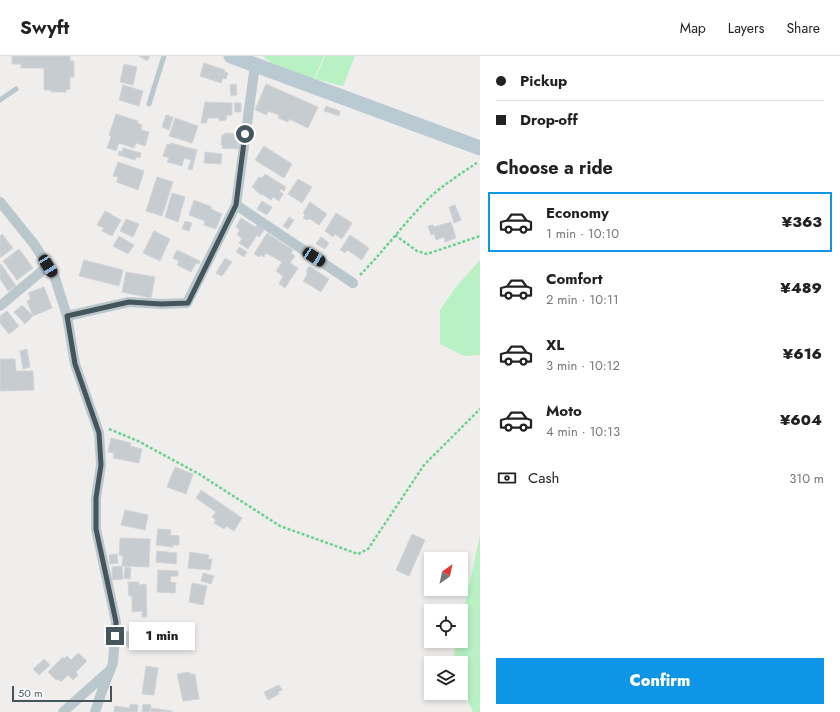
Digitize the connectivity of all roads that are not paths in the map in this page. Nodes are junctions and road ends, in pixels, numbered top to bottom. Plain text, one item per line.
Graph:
1 (164, 56) edge
2 (231, 56) edge
3 (255, 63) junction
4 (16, 88) dead end
5 (0, 100) edge
6 (149, 104) dead end
7 (480, 148) edge
8 (0, 202) edge
9 (236, 205) junction
10 (48, 266) junction
11 (353, 283) road end
12 (0, 306) edge
13 (67, 316) junction
14 (110, 670) junction
15 (63, 712) edge
16 (95, 712) edge

1 - 6 lane
2 - 3 street
3 - 7 street
3 - 9 street
4 - 5 lane
8 - 10 street
9 - 11 street
9 - 13 street
10 - 12 street
10 - 13 street
13 - 14 street
14 - 15 street
14 - 16 street

